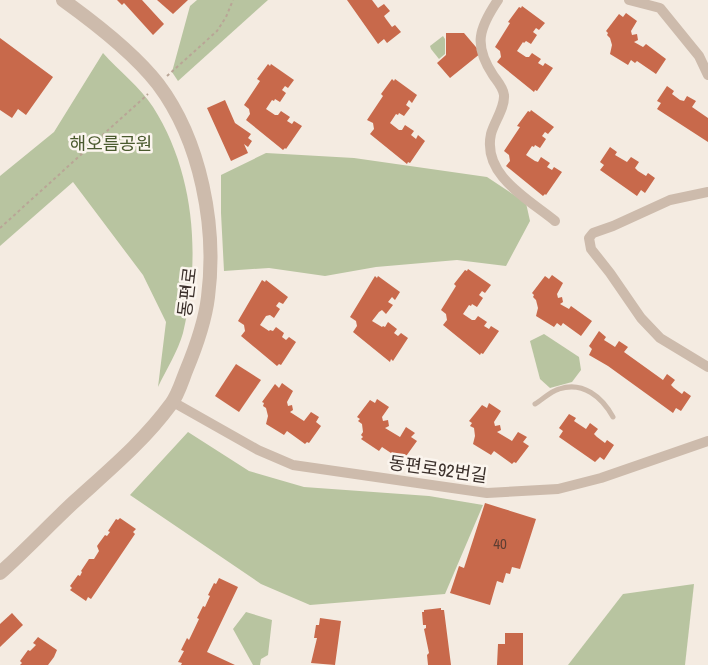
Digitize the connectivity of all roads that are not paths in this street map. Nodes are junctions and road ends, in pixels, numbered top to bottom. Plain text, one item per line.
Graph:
1 (63, 0) edge
2 (498, 0) edge
3 (629, 0) edge
4 (708, 75) edge
5 (708, 192) edge
6 (555, 220) dead end
7 (708, 368) edge
8 (173, 402) junction
9 (535, 405) dead end
10 (613, 417) dead end
11 (708, 441) edge
12 (2, 568) edge

1 - 8 street, 동편로
2 - 6 street
3 - 4 street
5 - 7 street
8 - 11 street, 동편로92번길
8 - 12 street, 동편로
9 - 10 lane

